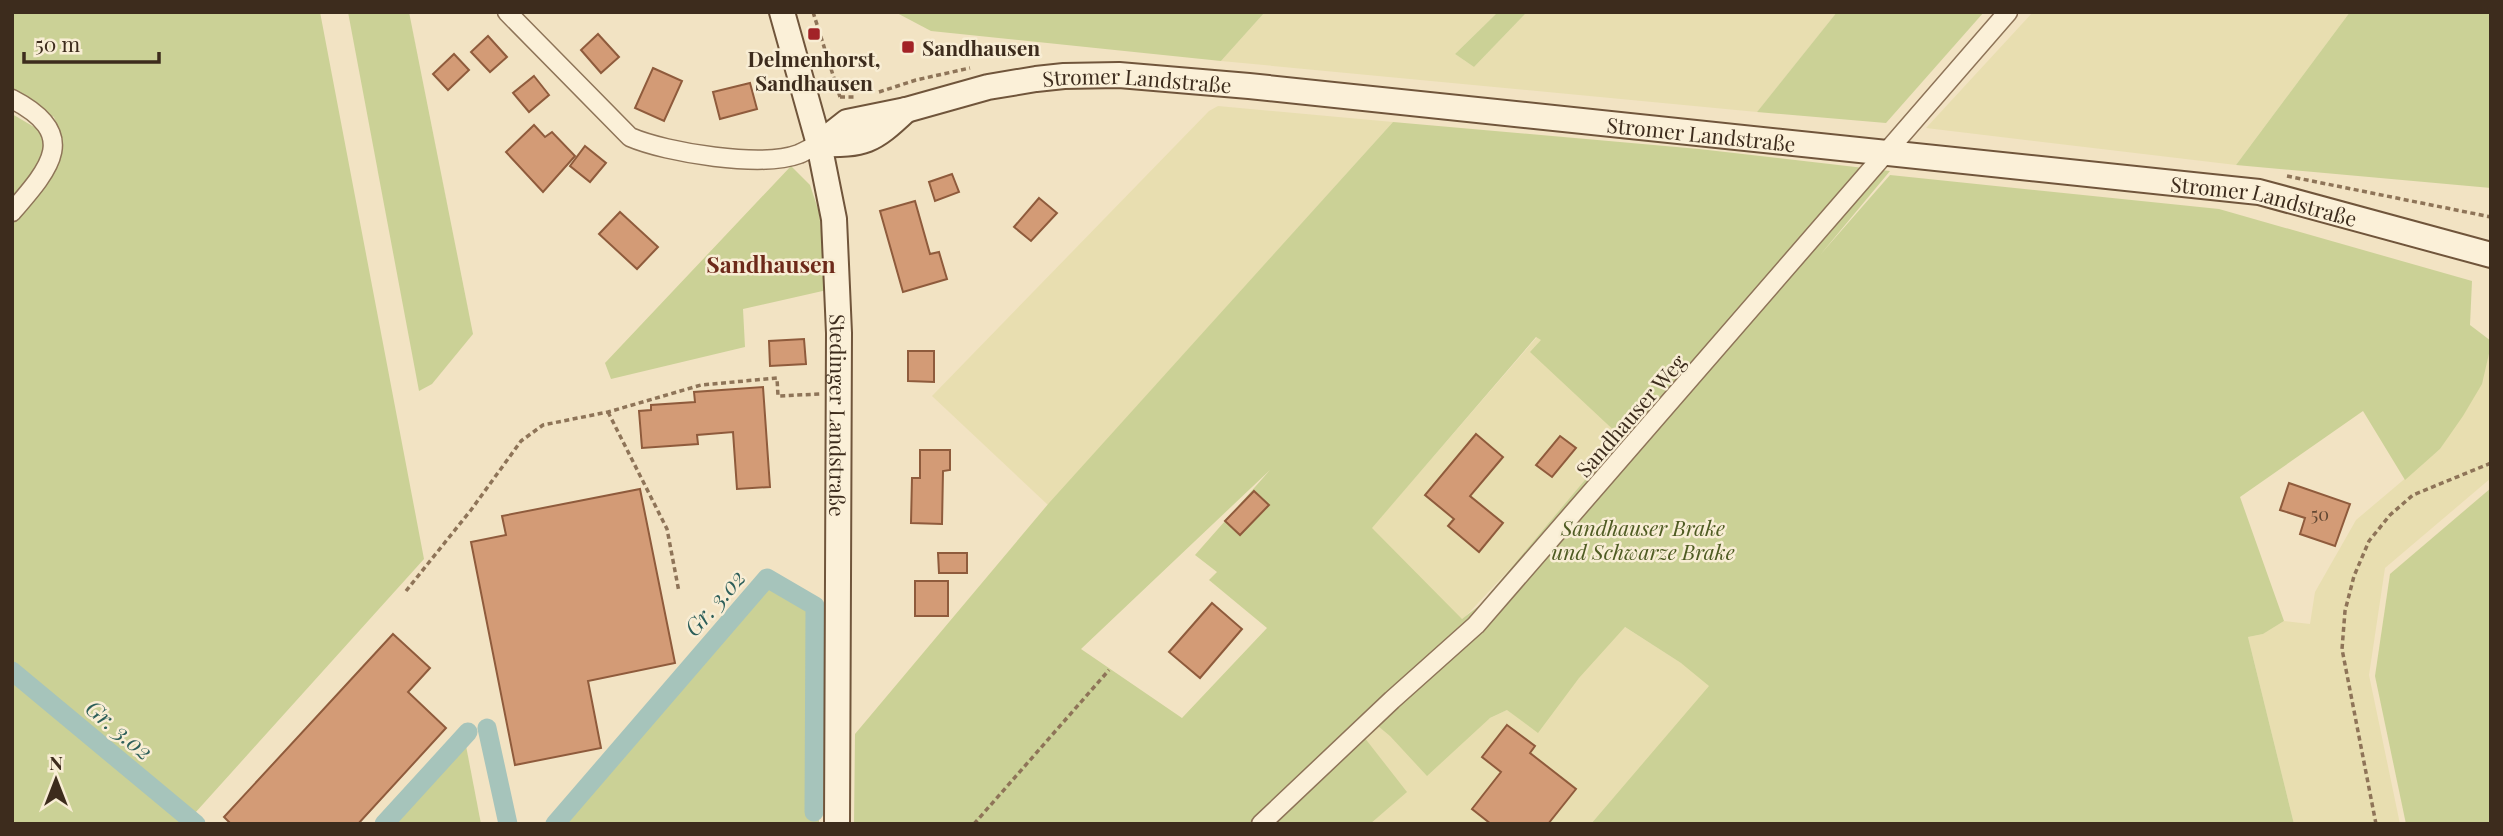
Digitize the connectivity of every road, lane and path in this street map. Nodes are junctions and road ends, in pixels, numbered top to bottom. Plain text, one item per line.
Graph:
1 (507, 12) edge
2 (782, 12) edge
3 (813, 12) edge
4 (2008, 12) edge
5 (972, 68) dead end
6 (876, 94) dead end
7 (866, 97) dead end
8 (12, 99) edge
9 (819, 144) junction
10 (1884, 153) junction
11 (12, 212) edge
12 (2491, 255) edge
13 (839, 394) junction
14 (608, 412) junction
15 (2491, 463) edge
16 (406, 591) dead end
17 (679, 592) dead end
18 (1109, 670) dead end
19 (836, 824) edge
20 (974, 824) edge
21 (1261, 824) edge
22 (2376, 824) edge

1 - 9 street
2 - 9 main road, Stedinger Landstraße
3 - 7 path
4 - 10 street, Sandhauser Weg
5 - 6 path
8 - 11 street
9 - 10 main road, Stromer Landstraße
9 - 13 main road, Stedinger Landstraße
10 - 12 main road, Stromer Landstraße
10 - 21 street, Sandhauser Weg
13 - 14 path
13 - 19 main road, Stedinger Landstraße
14 - 16 path
14 - 17 path
15 - 22 path
18 - 20 path

